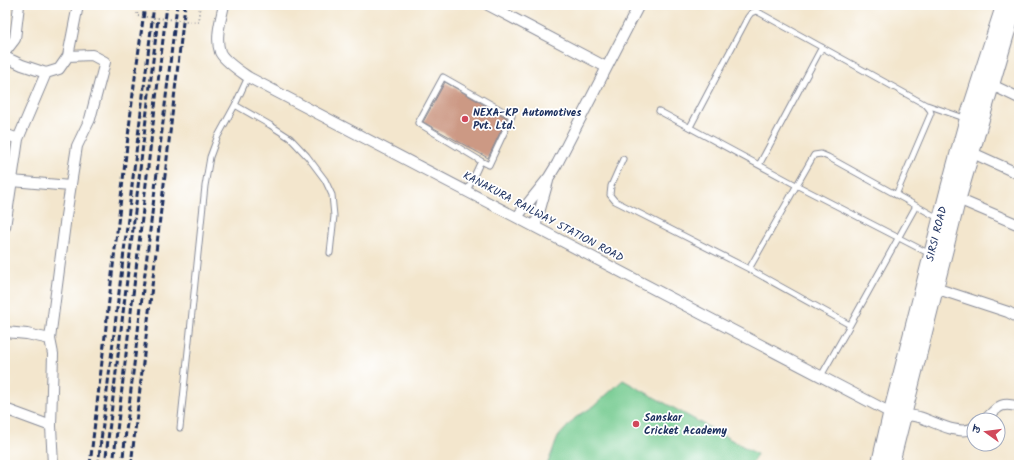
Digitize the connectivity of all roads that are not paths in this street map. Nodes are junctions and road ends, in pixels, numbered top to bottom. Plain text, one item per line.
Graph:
1 (19, 5) edge
2 (78, 5) edge
3 (224, 5) edge
4 (488, 5) edge
5 (639, 5) edge
6 (1004, 5) edge
7 (1015, 5) edge
8 (1015, 22) edge
9 (822, 47) junction
10 (5, 52) edge
11 (68, 56) junction
12 (5, 57) edge
13 (606, 67) junction
14 (46, 73) junction
15 (248, 77) junction
16 (992, 85) junction
17 (1019, 98) edge
18 (926, 104) junction
19 (235, 106) junction
20 (659, 111) dead end
21 (967, 120) junction
22 (690, 128) junction
23 (5, 134) edge
24 (18, 139) junction
25 (966, 150) junction
26 (623, 158) dead end
27 (481, 161) junction
28 (759, 164) junction
29 (1019, 174) edge
30 (549, 177) junction
31 (12, 181) junction
32 (796, 185) junction
33 (70, 186) junction
34 (467, 191) junction
35 (896, 195) junction
36 (958, 199) junction
37 (916, 206) junction
38 (6, 207) edge
39 (517, 217) junction
40 (941, 219) junction
41 (1019, 224) edge
42 (5, 227) edge
43 (535, 227) junction
44 (898, 238) junction
45 (330, 252) dead end
46 (931, 255) junction
47 (749, 269) junction
48 (935, 288) junction
49 (1019, 318) edge
50 (850, 325) junction
51 (5, 332) edge
52 (50, 339) junction
53 (821, 376) junction
54 (1019, 407) edge
55 (5, 409) edge
56 (992, 412) edge
57 (897, 414) junction
58 (51, 426) junction
59 (180, 428) dead end
60 (966, 430) edge
61 (53, 465) edge
62 (879, 465) edge
63 (891, 465) edge

1 - 10 street
2 - 11 street
3 - 15 street, KANAKURA RAILWAY STATION ROAD
4 - 13 street
5 - 13 street
6 - 21 main road, SIRSI ROAD
7 - 8 main road, SIRSI ROAD
8 - 16 main road, SIRSI ROAD
9 - 18 lane
9 - 22 lane
9 - 28 lane
11 - 14 street
11 - 33 street
12 - 14 street
13 - 30 street
14 - 24 street
15 - 19 lane
15 - 34 street, KANAKURA RAILWAY STATION ROAD
16 - 17 street
16 - 25 main road, SIRSI ROAD
18 - 21 lane
18 - 35 lane
19 - 45 lane
19 - 59 lane
20 - 22 lane
21 - 25 main road, SIRSI ROAD
22 - 28 lane
23 - 24 street
24 - 31 street
25 - 29 street
25 - 36 main road, SIRSI ROAD
25 - 40 main road, SIRSI ROAD
26 - 47 lane
27 - 27 lane
27 - 34 lane
28 - 32 lane
30 - 39 street
30 - 43 street
31 - 33 street
31 - 38 street
32 - 35 lane
32 - 44 lane
32 - 47 lane
33 - 52 street
34 - 39 street, KANAKURA RAILWAY STATION ROAD
35 - 37 lane
36 - 41 street
36 - 48 main road, SIRSI ROAD
37 - 40 lane
37 - 44 lane
38 - 42 street
39 - 43 street, KANAKURA RAILWAY STATION ROAD
40 - 46 main road, SIRSI ROAD
43 - 53 street, KANAKURA RAILWAY STATION ROAD
44 - 46 lane
44 - 50 lane
46 - 57 main road, SIRSI ROAD
47 - 50 lane
48 - 49 street
48 - 57 main road, SIRSI ROAD
50 - 53 lane
51 - 52 street
52 - 58 street
53 - 57 street, KANAKURA RAILWAY STATION ROAD
54 - 56 street
55 - 58 street
57 - 60 street, KANAKURA RAILWAY STATION ROAD
57 - 62 main road, SIRSI ROAD
57 - 63 main road, SIRSI ROAD
58 - 61 street

